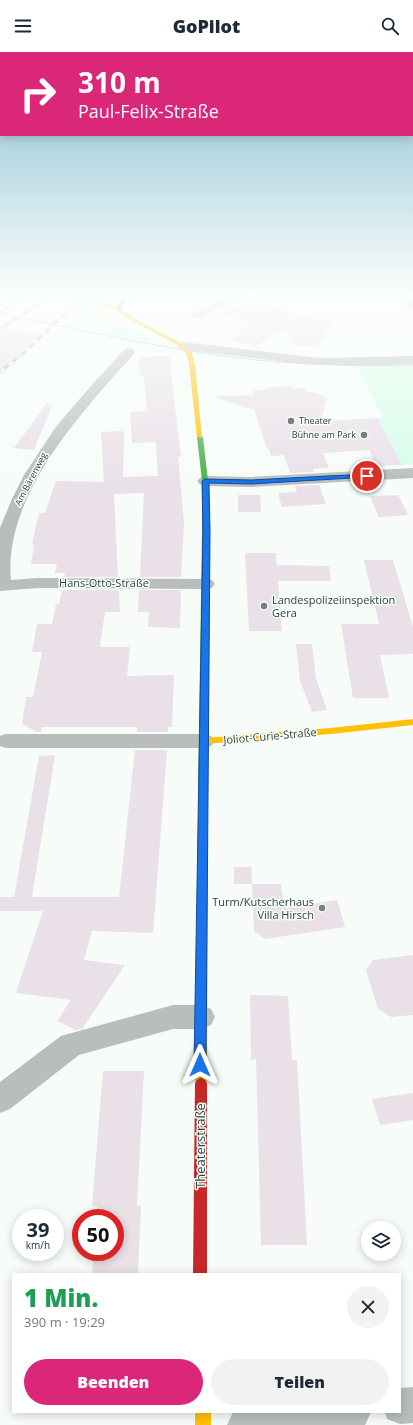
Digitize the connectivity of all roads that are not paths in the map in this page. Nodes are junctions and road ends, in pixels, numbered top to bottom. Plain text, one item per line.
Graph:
1 (125, 358) edge
2 (190, 358) edge
3 (283, 358) edge
4 (413, 360) edge
5 (413, 473) edge
6 (205, 481) junction
7 (206, 584) junction
8 (2, 586) joint
9 (413, 722) edge
10 (6, 741) dead end
11 (204, 741) junction
12 (201, 1017) junction
13 (0, 1099) edge
14 (200, 1273) edge
15 (413, 1405) edge
16 (401, 1406) edge
17 (203, 1413) edge
18 (346, 1413) edge
19 (203, 1425) edge
20 (245, 1425) edge

1 - 8 street, Am Bärenweg
2 - 6 main road, Theaterstraße
3 - 4 street
5 - 6 street
6 - 7 main road, Theaterstraße
7 - 8 street, Hans-Otto-Straße
7 - 11 main road, Theaterstraße
9 - 11 main road, Joliot-Curie-Straße
10 - 11 street, Joliot-Curie-Straße
11 - 12 main road, Theaterstraße
12 - 13 street
12 - 14 main road, Theaterstraße
15 - 16 street
17 - 19 main road
18 - 20 street

